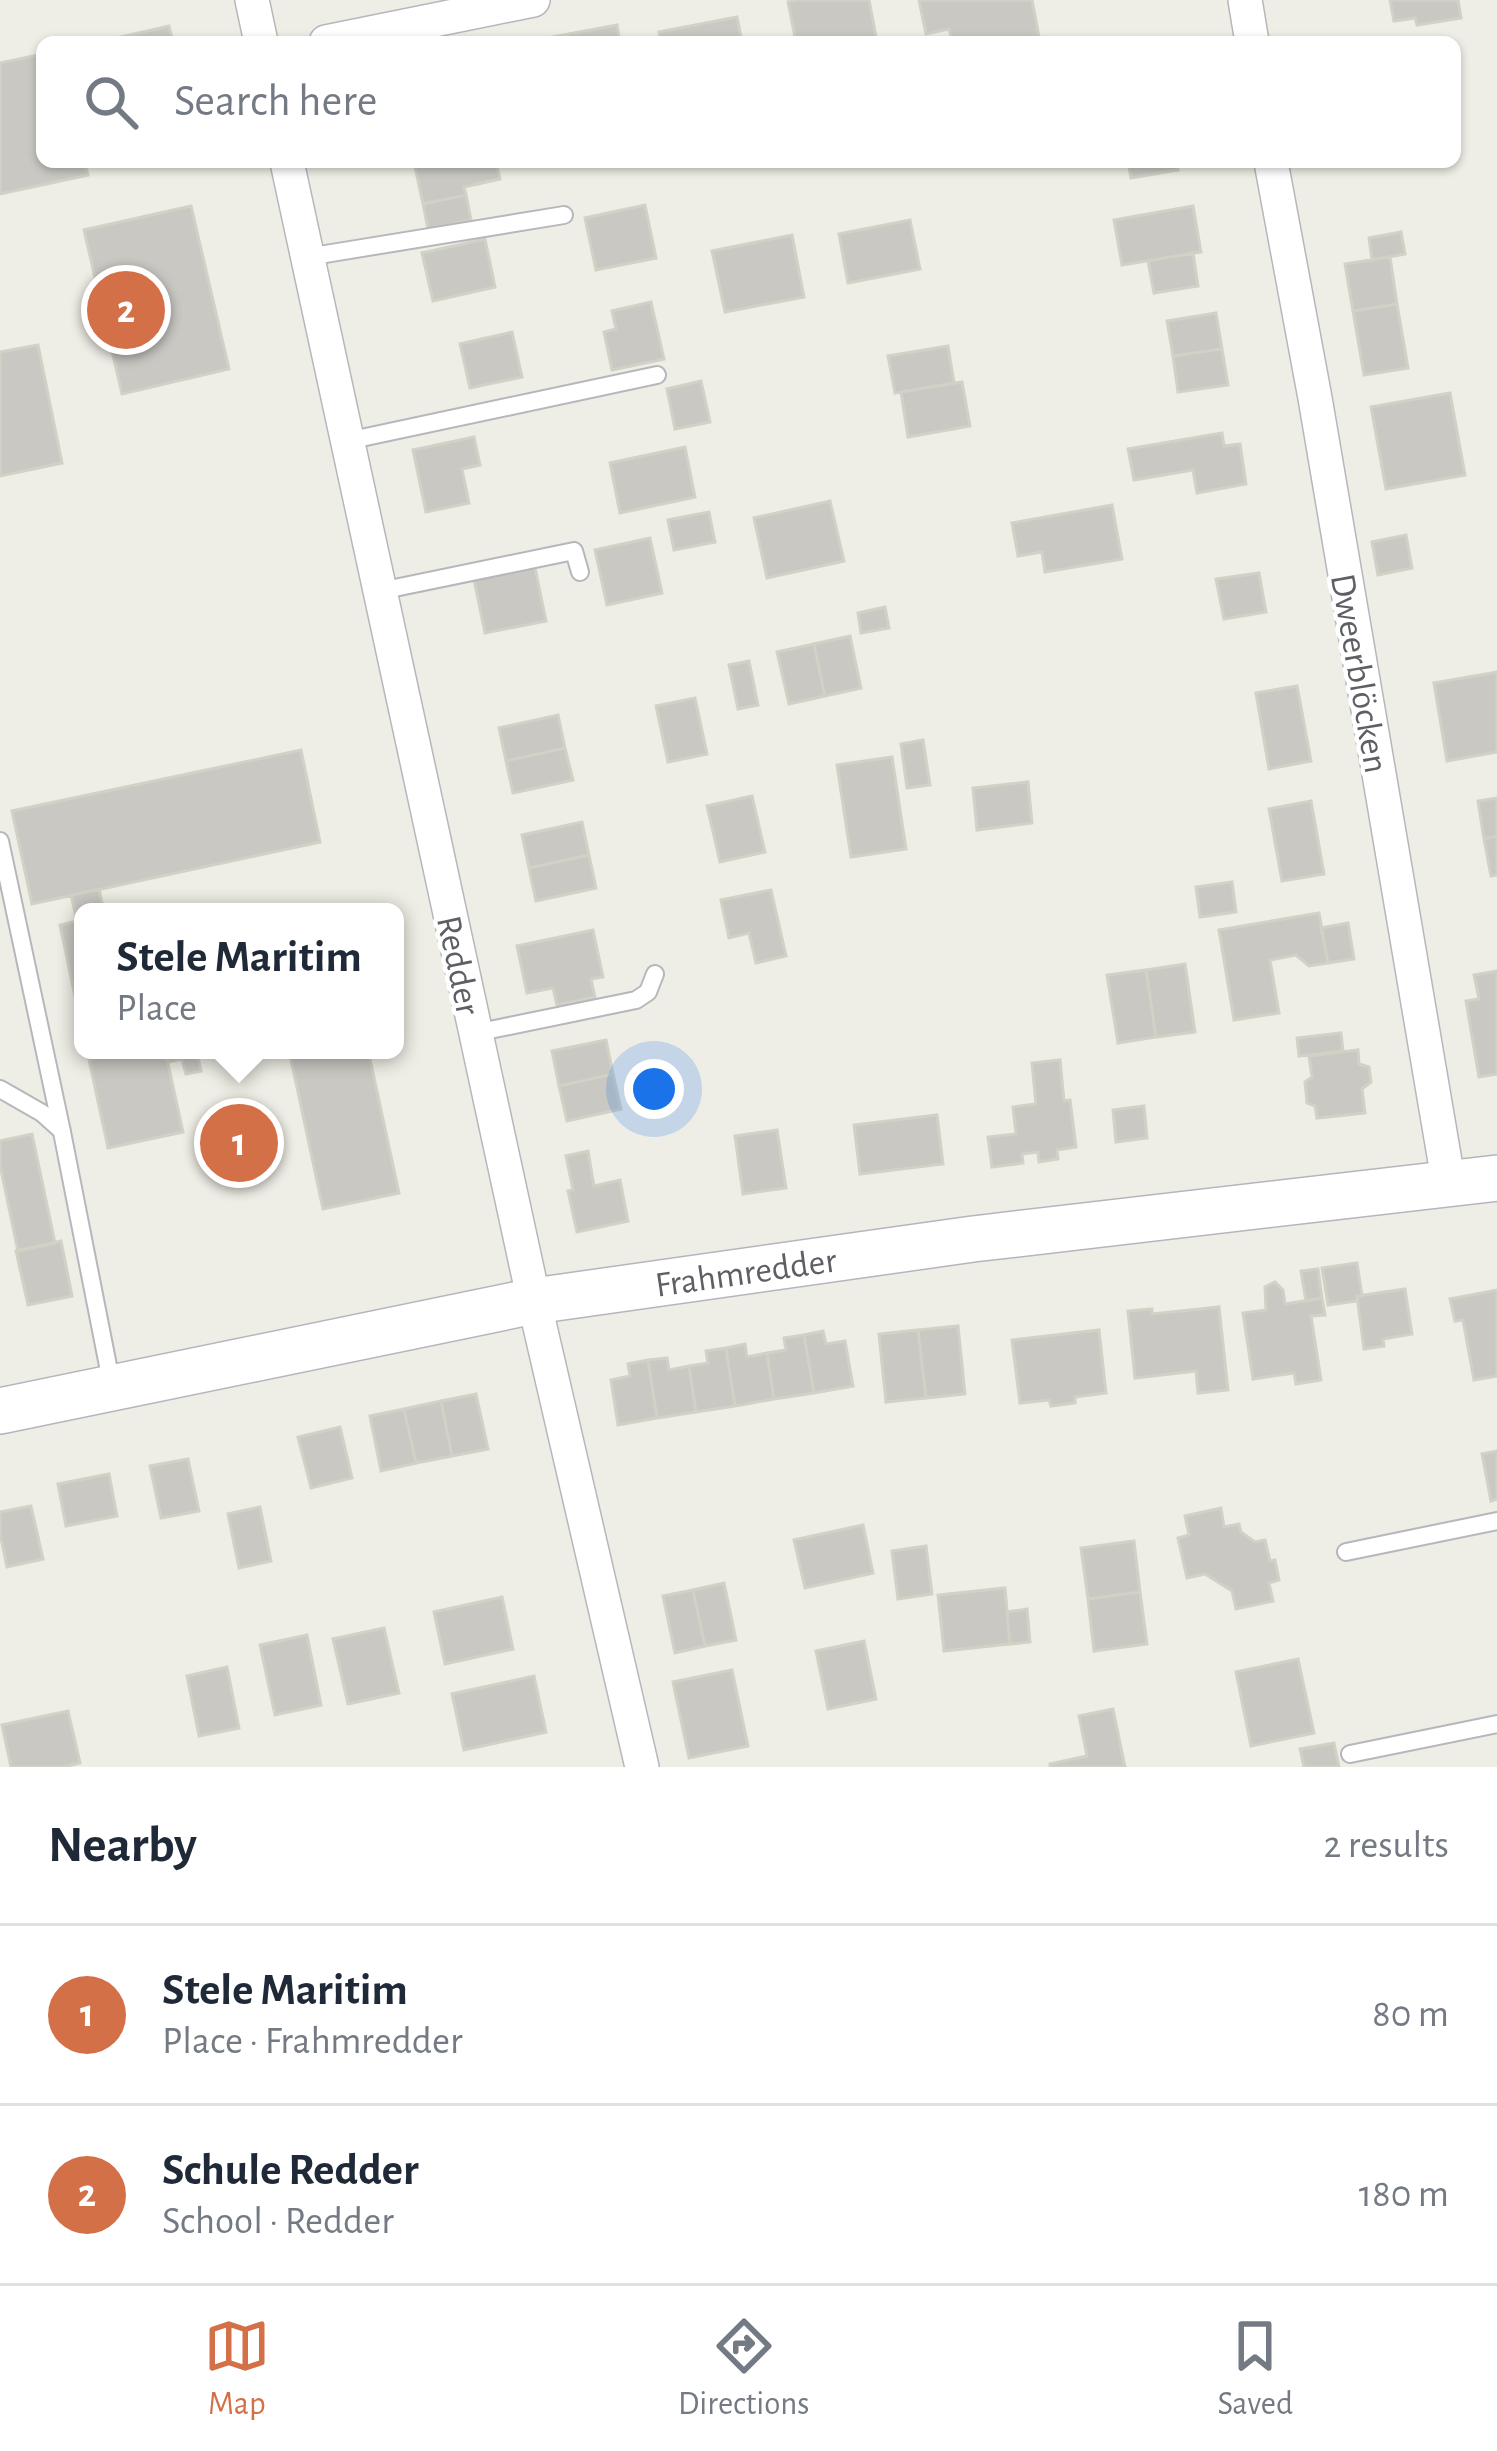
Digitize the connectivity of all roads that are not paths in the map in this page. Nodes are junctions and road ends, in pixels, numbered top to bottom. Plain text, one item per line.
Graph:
1 (253, 0) edge
2 (533, 0) edge
3 (1245, 0) edge
4 (261, 36) edge
5 (356, 36) edge
6 (1251, 36) edge
7 (288, 168) edge
8 (1272, 168) edge
9 (564, 215) dead end
10 (307, 257) junction
11 (657, 375) dead end
12 (347, 441) junction
13 (580, 572) dead end
14 (380, 591) junction
15 (0, 841) edge
16 (656, 974) dead end
17 (475, 1033) junction
18 (0, 1089) edge
19 (62, 1132) junction
20 (1497, 1178) edge
21 (1449, 1185) junction
22 (534, 1301) junction
23 (113, 1388) junction
24 (0, 1411) edge
25 (1497, 1521) edge
26 (1346, 1552) dead end
27 (1497, 1724) edge
28 (1350, 1754) dead end
29 (642, 1767) edge

1 - 4 street
2 - 5 street
3 - 6 street
7 - 10 street, Redder
8 - 21 street, Dweerblöcken
9 - 10 lane
10 - 12 street, Redder
11 - 12 lane
12 - 14 street, Redder
13 - 14 lane
14 - 17 street, Redder
15 - 19 lane
16 - 17 lane
17 - 22 street, Redder
18 - 19 lane
19 - 23 lane
20 - 21 street, Frahmredder
21 - 22 street, Frahmredder
22 - 23 street, Frahmredder
22 - 29 street, Redder
23 - 24 street, Frahmredder
25 - 26 lane
27 - 28 lane

